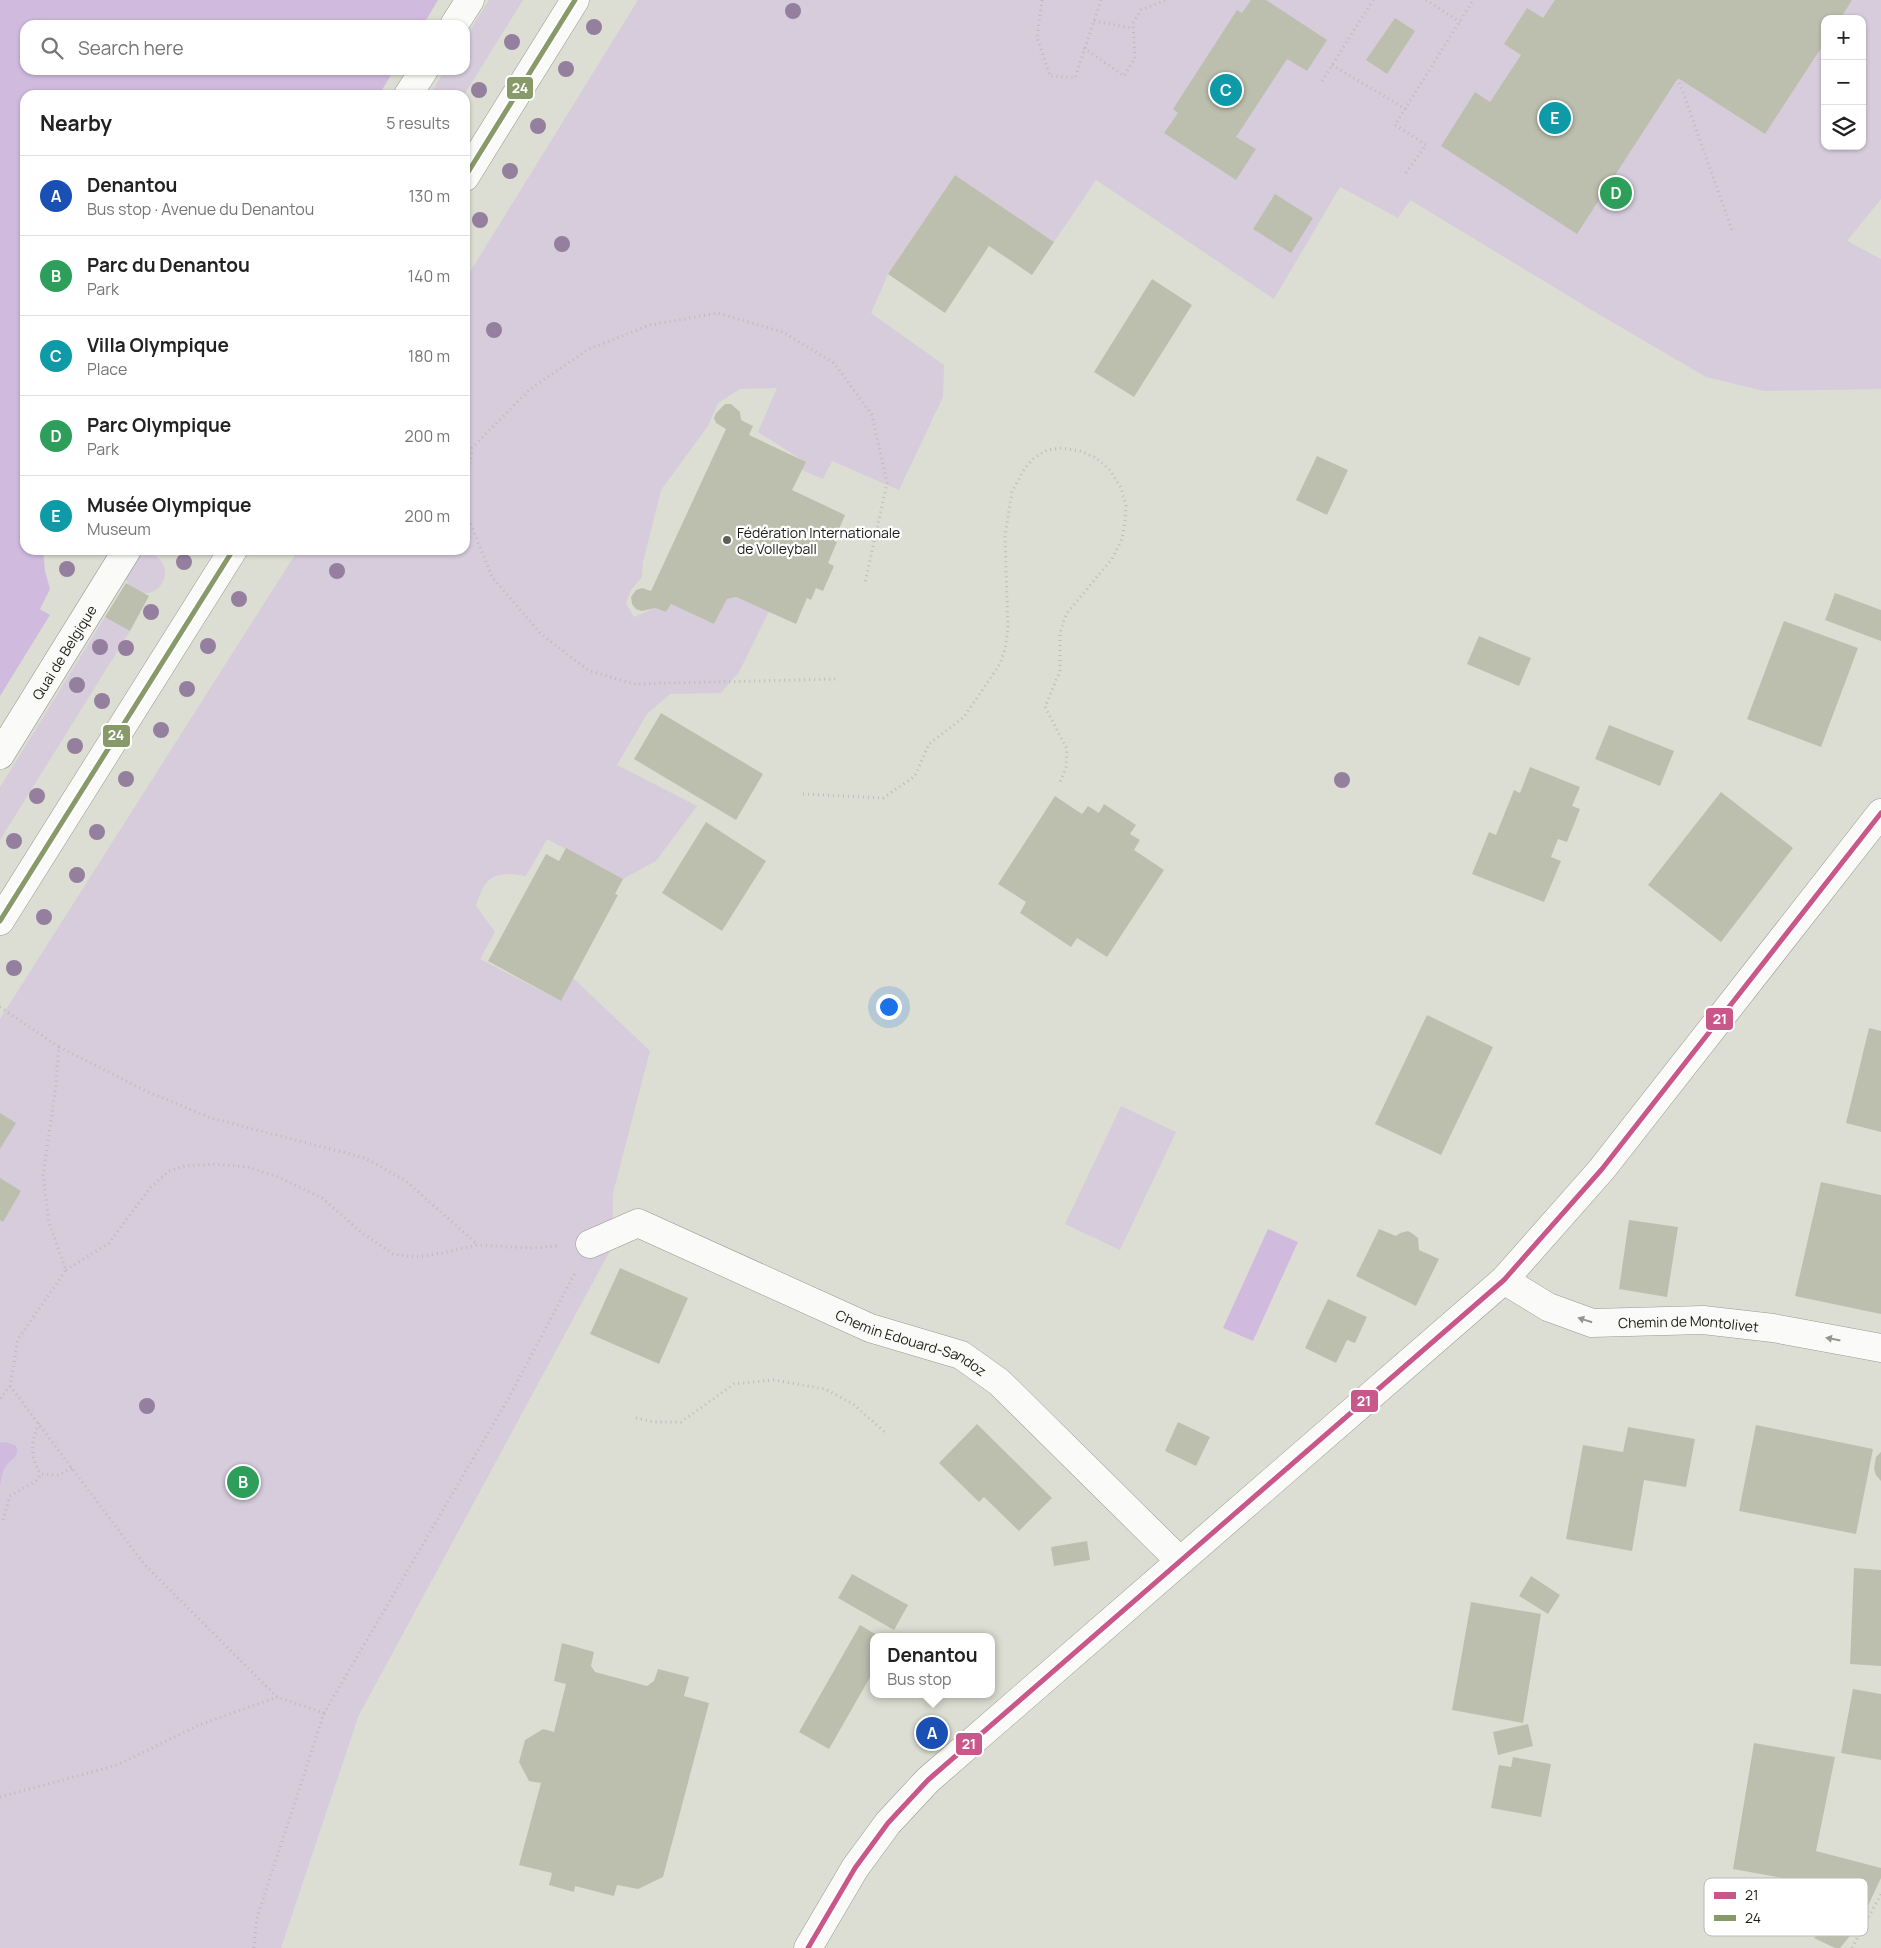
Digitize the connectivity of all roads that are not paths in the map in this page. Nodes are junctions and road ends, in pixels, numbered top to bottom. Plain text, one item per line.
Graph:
1 (470, 0) edge
2 (575, 0) edge
3 (457, 20) edge
4 (421, 75) edge
5 (411, 90) edge
6 (470, 169) edge
7 (124, 555) edge
8 (230, 555) edge
9 (0, 754) edge
10 (1881, 813) edge
11 (0, 921) edge
12 (590, 1244) road end
13 (1504, 1280) junction
14 (1881, 1348) edge
15 (1180, 1561) junction
16 (808, 1948) edge

1 - 3 street
2 - 6 street
4 - 5 street
7 - 9 street, Quai de Belgique
8 - 11 street
10 - 13 street
12 - 15 street, Chemin Edouard-Sandoz
14 -> 13 street, Chemin de Montolivet
13 - 15 street
15 - 16 street

